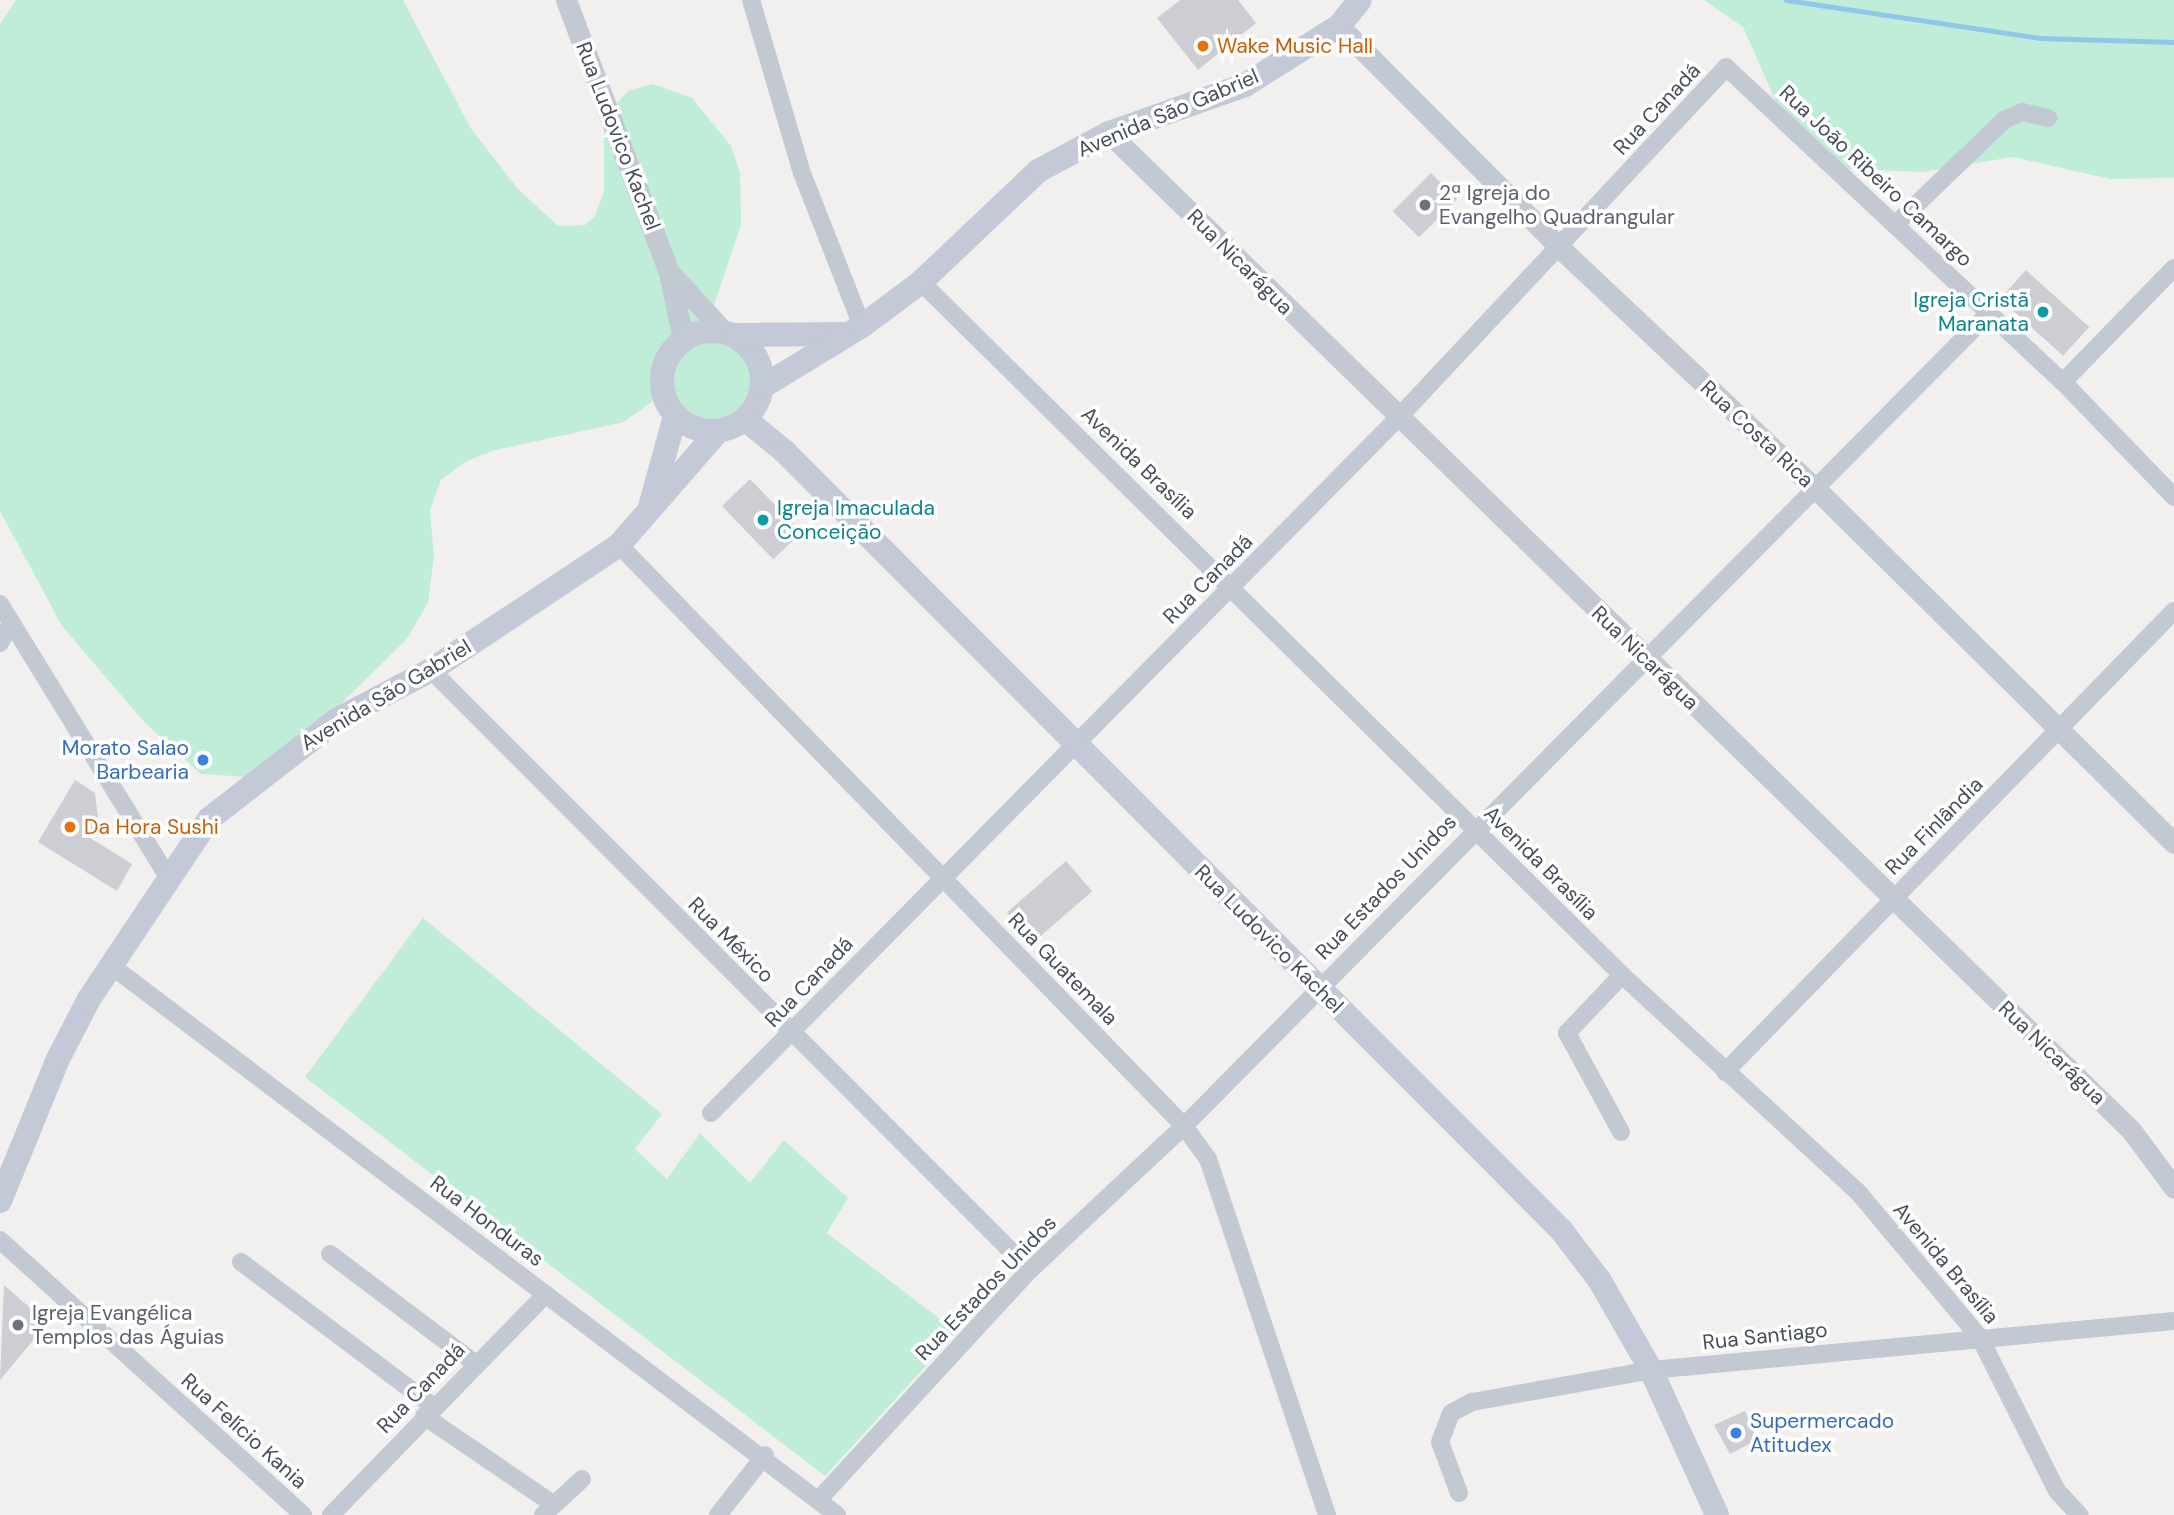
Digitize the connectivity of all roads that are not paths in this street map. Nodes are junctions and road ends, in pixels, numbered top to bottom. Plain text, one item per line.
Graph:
1 (566, 0) edge
2 (751, 0) edge
3 (1360, 0) edge
4 (1339, 26) junction
5 (1726, 67) joint
6 (2048, 118) dead end
7 (1109, 133) junction
8 (1895, 225) junction
9 (1559, 247) junction
10 (2174, 268) edge
11 (669, 273) junction
12 (921, 282) junction
13 (1989, 313) junction
14 (855, 330) junction
15 (728, 334) junction
16 (683, 339) junction
17 (2063, 382) junction
18 (762, 387) junction
19 (675, 416) junction
20 (1398, 418) junction
21 (745, 419) junction
22 (718, 432) junction
23 (1817, 490) junction
24 (2174, 497) edge
25 (648, 517) junction
26 (619, 545) junction
27 (1233, 586) junction
28 (0, 604) edge
29 (2174, 611) edge
30 (11, 623) junction
31 (0, 643) edge
32 (1646, 659) junction
33 (431, 670) junction
34 (2060, 732) junction
35 (1075, 742) junction
36 (1474, 828) junction
37 (2174, 843) edge
38 (168, 877) junction
39 (944, 878) junction
40 (1894, 899) junction
41 (109, 964) junction
42 (1622, 975) junction
43 (1318, 991) junction
44 (792, 1033) junction
45 (1725, 1072) junction
46 (711, 1113) dead end
47 (1184, 1126) junction
48 (1621, 1132) dead end
49 (2174, 1188) edge
50 (0, 1201) edge
51 (0, 1240) edge
52 (330, 1254) dead end
53 (241, 1262) dead end
54 (1031, 1270) junction
55 (546, 1294) junction
56 (2174, 1321) edge
57 (1980, 1338) junction
58 (475, 1364) junction
59 (1651, 1370) junction
60 (429, 1411) junction
61 (765, 1455) junction
62 (582, 1479) dead end
63 (1459, 1493) dead end
64 (821, 1497) junction
65 (548, 1510) edge
66 (303, 1515) edge
67 (331, 1515) edge
68 (718, 1515) edge
69 (838, 1515) edge
70 (1328, 1515) edge
71 (1717, 1515) edge
72 (2078, 1515) edge

1 - 11 street, Rua Ludovico Kachel
2 - 14 street
3 - 4 main road, Avenida São Gabriel
4 - 7 main road, Avenida São Gabriel
4 - 9 street, Rua Costa Rica
5 - 8 street, Rua João Ribeiro Camargo
5 - 9 street, Rua Canadá
6 - 8 street
7 - 12 main road, Avenida São Gabriel
7 - 20 street, Rua Nicarágua
8 - 13 street, Rua João Ribeiro Camargo
9 - 20 street, Rua Canadá
9 - 23 street, Rua Costa Rica
10 - 17 street
11 - 15 street, Rua Ludovico Kachel
11 - 16 street, Rua Ludovico Kachel
12 - 14 main road, Avenida São Gabriel
12 - 27 street, Avenida Brasília
13 - 17 street, Rua João Ribeiro Camargo
13 - 23 street, Rua Estados Unidos
14 - 15 main road
14 - 18 main road, Avenida São Gabriel
15 - 16 main road
15 - 18 main road
16 - 19 main road
17 - 24 street, Rua João Ribeiro Camargo
18 - 21 main road
19 - 22 main road
19 - 25 main road
20 - 27 street, Rua Canadá
20 - 32 street, Rua Nicarágua
21 - 22 main road
21 - 35 main road, Rua Ludovico Kachel
22 - 25 main road, Avenida São Gabriel
23 - 32 street, Rua Estados Unidos
23 - 34 street, Rua Costa Rica
25 - 26 main road, Avenida São Gabriel
26 - 33 main road, Avenida São Gabriel
26 - 39 street, Rua Guatemala
27 - 35 street, Rua Canadá
27 - 36 street, Avenida Brasília
28 - 30 street
29 - 34 street, Rua Finlândia
30 - 31 street
30 - 38 street
32 - 36 street, Rua Estados Unidos
32 - 40 street, Rua Nicarágua
33 - 38 main road, Avenida São Gabriel
33 - 44 street, Rua México
34 - 37 street, Rua Costa Rica
34 - 40 street, Rua Finlândia
35 - 39 street, Rua Canadá
35 - 43 main road, Rua Ludovico Kachel
36 - 42 street, Avenida Brasília
36 - 43 street, Rua Estados Unidos
38 - 41 main road, Avenida São Gabriel
39 - 44 street, Rua Canadá
39 - 47 street, Rua Guatemala
40 - 45 street, Rua Finlândia
40 - 49 street, Rua Nicarágua
41 - 50 main road, Avenida São Gabriel
41 - 55 street, Rua Honduras
42 - 45 street, Avenida Brasília
42 - 48 street
43 - 47 street, Rua Estados Unidos
43 - 59 main road, Rua Ludovico Kachel
44 - 46 street, Rua Canadá
44 - 54 street, Rua México
45 - 57 street, Avenida Brasília
47 - 54 street, Rua Estados Unidos
47 - 70 street, Rua Guatemala
51 - 66 street, Rua Felício Kania
52 - 58 street
53 - 60 street
54 - 64 street, Rua Estados Unidos
55 - 58 street, Rua Canadá
55 - 61 street, Rua Honduras
56 - 57 street, Rua Santiago
57 - 59 street, Rua Santiago
57 - 72 street, Avenida Brasília
58 - 60 street, Rua Canadá
59 - 63 street, Rua Santiago
59 - 71 main road, Rua Ludovico Kachel
60 - 65 street
60 - 67 street, Rua Canadá
61 - 64 street, Rua Honduras
61 - 68 street
62 - 65 street
64 - 69 street, Rua Honduras

